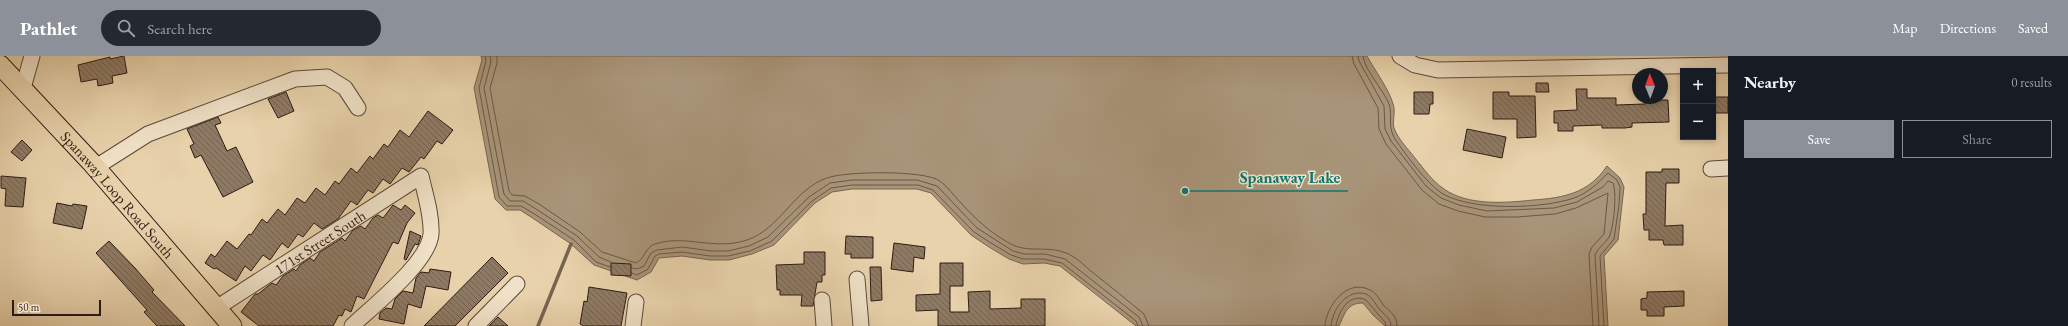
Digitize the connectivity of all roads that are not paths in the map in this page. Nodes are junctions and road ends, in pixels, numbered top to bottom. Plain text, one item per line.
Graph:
1 (32, 56) edge
2 (1403, 58) edge
3 (0, 65) edge
4 (1728, 65) edge
5 (23, 88) junction
6 (358, 108) dead end
7 (96, 167) junction
8 (1728, 168) edge
9 (1711, 169) dead end
10 (857, 278) dead end
11 (517, 284) dead end
12 (822, 300) dead end
13 (636, 302) dead end
14 (218, 307) junction
15 (232, 326) edge
16 (352, 326) edge
17 (476, 326) edge
18 (633, 326) edge
19 (824, 326) edge
20 (861, 326) edge

1 - 5 street
2 - 4 street
3 - 5 main road, Spanaway Loop Road South
5 - 7 main road, Spanaway Loop Road South
6 - 7 street
7 - 14 main road, Spanaway Loop Road South
8 - 9 street
10 - 20 street
11 - 17 street
12 - 19 street
13 - 18 street
14 - 15 main road, Spanaway Loop Road South
14 - 16 street, 171st Street South

